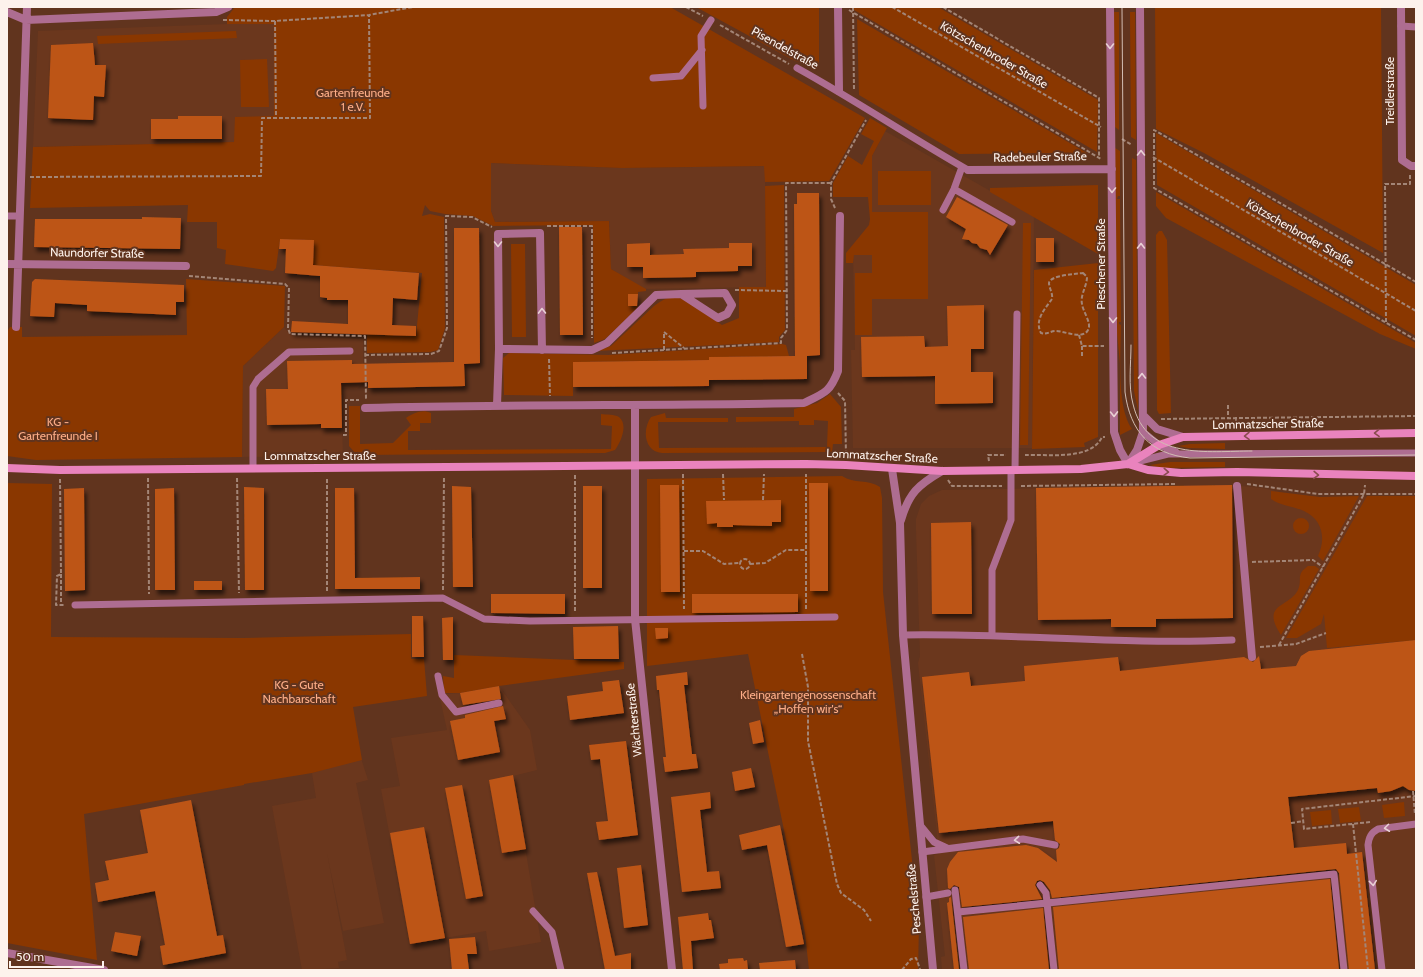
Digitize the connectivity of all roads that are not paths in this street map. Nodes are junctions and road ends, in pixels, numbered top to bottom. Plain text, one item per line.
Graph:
1 (27, 7) edge
2 (838, 7) edge
3 (1110, 7) edge
4 (1140, 7) edge
5 (1401, 7) edge
6 (225, 9) edge
7 (7, 12) edge
8 (26, 20) junction
9 (711, 20) road end
10 (1401, 26) junction
11 (1416, 27) edge
12 (702, 50) junction
13 (797, 68) road end
14 (654, 78) dead end
15 (839, 91) junction
16 (703, 106) dead end
17 (1416, 166) edge
18 (965, 168) junction
19 (1112, 169) junction
20 (954, 189) junction
21 (943, 210) dead end
22 (7, 216) edge
23 (19, 216) junction
24 (840, 216) road end
25 (1012, 222) dead end
26 (7, 264) edge
27 (18, 264) junction
28 (186, 266) dead end
29 (681, 294) junction
30 (1017, 314) dead end
31 (16, 327) dead end
32 (499, 349) junction
33 (546, 350) junction
34 (350, 351) dead end
35 (366, 404) road end
36 (497, 405) junction
37 (635, 406) junction
38 (1143, 415) junction
39 (1143, 432) junction
40 (1416, 433) edge
41 (1183, 437) junction
42 (1159, 445) junction
43 (1415, 452) edge
44 (1183, 455) junction
45 (1128, 464) junction
46 (634, 466) junction
47 (7, 468) edge
48 (253, 468) junction
49 (892, 469) junction
50 (1013, 470) junction
51 (942, 471) junction
52 (1416, 476) edge
53 (1240, 485) road end
54 (900, 523) junction
55 (75, 605) road end
56 (835, 617) dead end
57 (635, 619) junction
58 (903, 635) junction
59 (992, 635) junction
60 (1232, 640) dead end
61 (1252, 657) dead end
62 (438, 676) dead end
63 (499, 702) dead end
64 (1416, 824) edge
65 (920, 826) junction
66 (1055, 845) dead end
67 (947, 848) junction
68 (922, 852) junction
69 (1040, 886) dead end
70 (926, 897) junction
71 (1048, 904) junction
72 (533, 911) dead end
73 (958, 912) junction
74 (7, 953) edge
75 (104, 970) edge
76 (560, 970) edge
77 (672, 970) edge
78 (933, 970) edge
79 (964, 970) edge
80 (1054, 970) edge
81 (1344, 970) edge
82 (1382, 970) edge

1 - 8 street
2 - 15 street
3 -> 19 street, Pieschener Straße
38 -> 4 street
5 - 10 street, Treidlerstraße
6 - 8 street
7 - 8 street
8 - 23 street
9 - 12 lane
10 - 11 lane
10 - 17 street, Treidlerstraße
12 - 14 lane
12 - 16 lane
13 - 15 lane, Pisendelstraße
15 - 18 lane, Pisendelstraße
18 - 19 street, Radebeuler Straße
18 - 20 lane
19 -> 45 street, Pieschener Straße
20 - 21 lane
20 - 25 lane
22 - 23 lane
23 - 27 street
24 - 37 street
26 - 27 street, Naundorfer Straße
27 - 28 street, Naundorfer Straße
27 - 31 street
29 - 29 street
29 - 33 street
30 - 50 lane
32 - 33 street
33 -> 32 street
32 - 36 street
34 - 48 lane
35 - 36 street
36 - 37 street
37 - 46 street
38 - 39 street
38 - 41 street
39 - 42 lane
39 - 45 street
40 -> 41 main road, Lommatzscher Straße
41 - 42 main road, Lommatzscher Straße
42 - 44 lane
42 - 45 main road, Lommatzscher Straße
43 - 44 lane
44 - 45 lane
45 - 50 main road, Lommatzscher Straße
45 -> 52 main road, Lommatzscher Straße
46 - 48 main road, Lommatzscher Straße
46 - 49 main road, Lommatzscher Straße
46 - 57 street, Wächterstraße
47 - 48 main road, Lommatzscher Straße
49 - 51 main road, Lommatzscher Straße
49 - 54 street
50 - 51 main road, Lommatzscher Straße
50 - 59 lane
51 - 54 street
53 - 61 street
54 - 58 street, Peschelstraße
55 - 57 lane
56 - 57 lane
57 - 77 street, Wächterstraße
58 - 59 lane
58 - 65 street, Peschelstraße
59 - 60 lane
62 - 63 lane
64 -> 82 lane
65 - 67 lane
65 - 68 street, Peschelstraße
66 -> 67 lane
67 - 68 lane
68 - 70 street, Peschelstraße
69 - 71 lane
70 - 73 lane
70 - 78 street, Peschelstraße
71 - 73 lane
71 - 80 lane
71 - 81 lane
72 - 76 lane
73 - 79 lane
74 - 75 street

